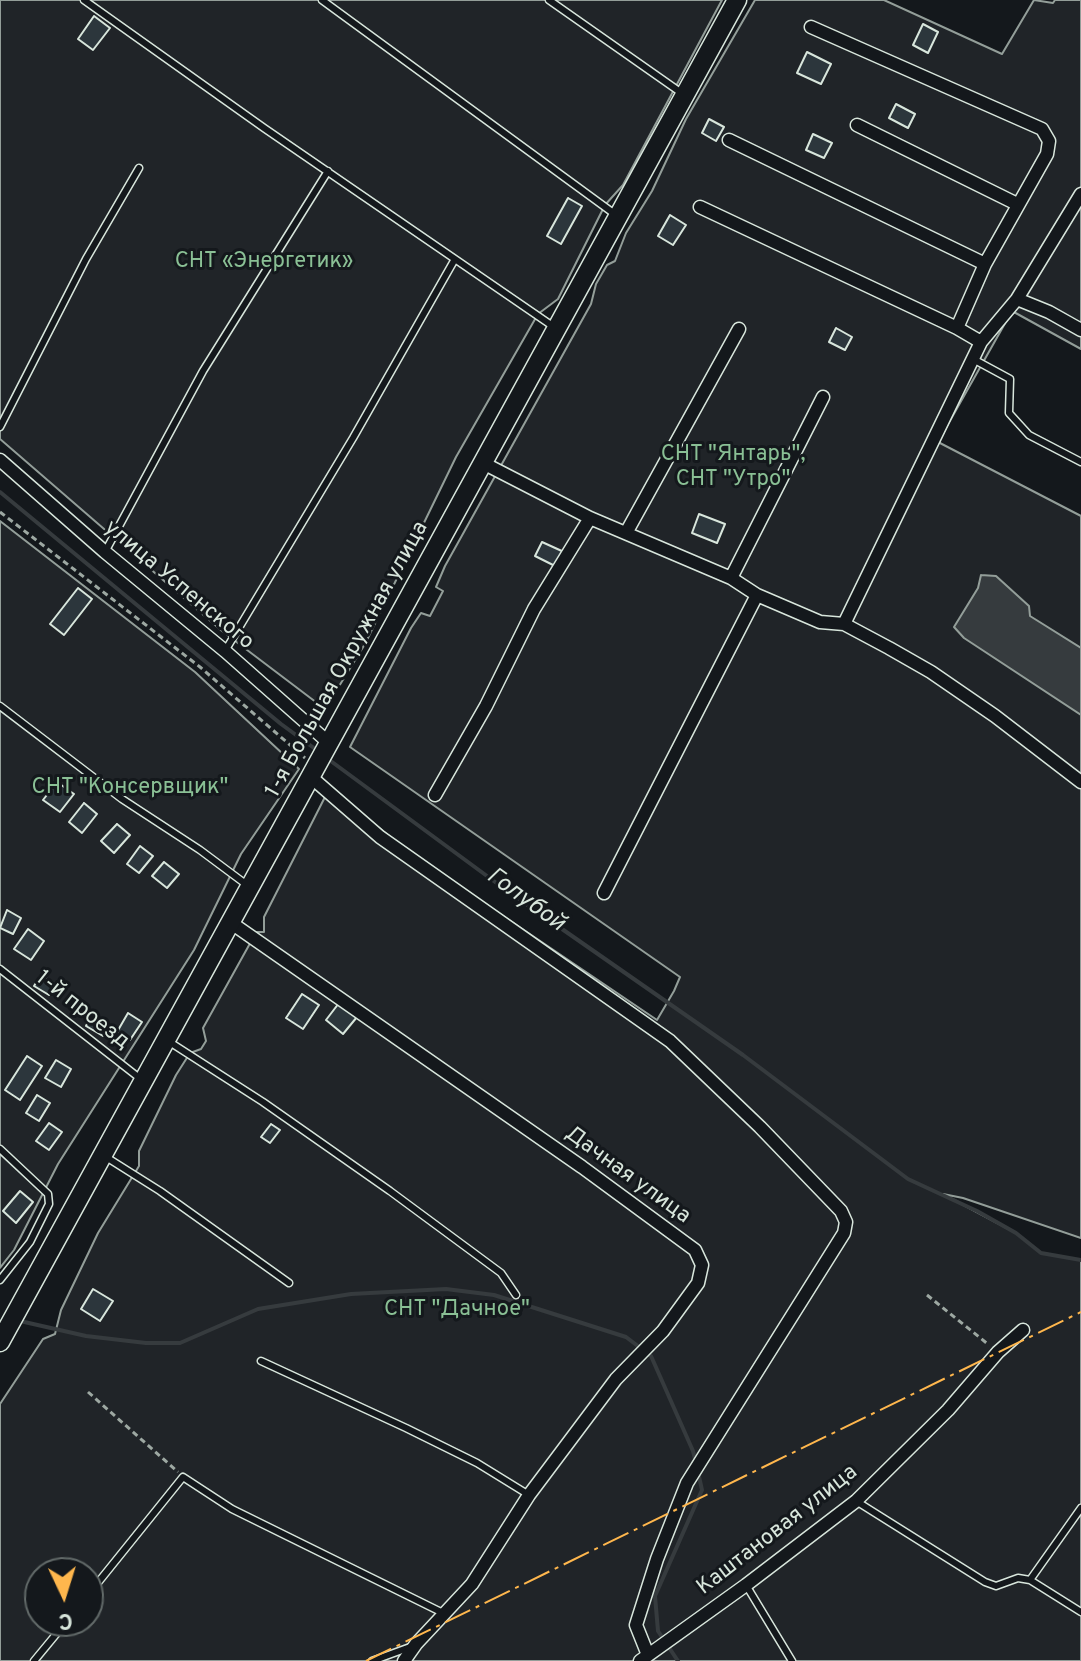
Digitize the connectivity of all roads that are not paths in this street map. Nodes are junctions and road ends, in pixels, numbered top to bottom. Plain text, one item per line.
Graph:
1 (84, 0) edge
2 (322, 0) edge
3 (549, 0) edge
4 (737, 0) edge
5 (811, 27) dead end
6 (686, 96) junction
7 (857, 125) dead end
8 (729, 140) dead end
9 (139, 168) dead end
10 (328, 171) junction
11 (1081, 194) edge
12 (1017, 204) junction
13 (700, 207) dead end
14 (617, 216) junction
15 (455, 259) junction
16 (985, 264) junction
17 (1017, 299) junction
18 (957, 328) junction
19 (557, 329) junction
20 (739, 329) dead end
21 (1081, 330) edge
22 (981, 342) junction
23 (973, 359) junction
24 (823, 397) dead end
25 (0, 427) edge
26 (0, 460) edge
27 (1081, 462) edge
28 (483, 463) junction
29 (590, 518) junction
30 (626, 533) junction
31 (105, 552) junction
32 (731, 578) junction
33 (757, 595) junction
34 (844, 624) junction
35 (225, 651) junction
36 (0, 706) edge
37 (329, 743) junction
38 (313, 772) junction
39 (1081, 782) edge
40 (435, 795) dead end
41 (249, 887) junction
42 (604, 893) dead end
43 (230, 922) junction
44 (0, 969) edge
45 (165, 1040) junction
46 (143, 1080) junction
47 (0, 1149) edge
48 (103, 1155) junction
49 (0, 1280) edge
50 (289, 1283) dead end
51 (516, 1295) dead end
52 (1023, 1330) dead end
53 (0, 1342) edge
54 (261, 1361) dead end
55 (529, 1495) junction
56 (856, 1501) junction
57 (1081, 1508) edge
58 (104, 1575) edge
59 (1030, 1580) junction
60 (746, 1585) junction
61 (1081, 1612) edge
62 (445, 1615) junction
63 (54, 1637) edge
64 (416, 1644) junction
65 (646, 1659) edge
66 (34, 1661) edge
67 (372, 1661) edge
68 (404, 1661) edge
69 (792, 1661) edge

1 - 10 lane
2 - 14 lane
3 - 6 lane
4 - 6 street, 1-я Большая Окружная улица
5 - 12 street
6 - 14 street, 1-я Большая Окружная улица
7 - 12 street
8 - 16 street
9 - 25 lane
10 - 15 lane
10 - 31 lane
11 - 17 street
12 - 16 street
13 - 18 street
14 - 19 street, 1-я Большая Окружная улица
15 - 19 lane
15 - 35 lane
16 - 18 street
17 - 21 street
17 - 22 street
18 - 22 street
19 - 28 street, 1-я Большая Окружная улица
20 - 30 street
22 - 23 street
23 - 27 lane
23 - 34 street
24 - 32 street
26 - 31 street, улица Успенского
28 - 29 street
28 - 37 street, 1-я Большая Окружная улица
29 - 30 street
29 - 40 street
30 - 32 street
31 - 35 street, улица Успенского
32 - 33 street
33 - 34 street
33 - 42 street
34 - 39 street
35 - 37 street, улица Успенского
36 - 41 lane
37 - 38 street, 1-я Большая Окружная улица
38 - 41 street, 1-я Большая Окружная улица
38 - 65 street
41 - 43 street, 1-я Большая Окружная улица
43 - 45 street, 1-я Большая Окружная улица
43 - 55 street, Дачная улица
44 - 46 lane, 1-й проезд
45 - 46 street, 1-я Большая Окружная улица
45 - 51 lane
46 - 48 street, 1-я Большая Окружная улица
47 - 49 lane
48 - 50 lane
48 - 53 street, 1-я Большая Окружная улица
52 - 56 street, Каштановая улица
54 - 55 lane
55 - 62 street, Дачная улица
56 - 59 lane
56 - 60 street, Каштановая улица
57 - 59 lane
58 - 62 lane
59 - 61 lane
60 - 65 street, Каштановая улица
60 - 69 lane
62 - 64 street, Дачная улица
63 - 66 lane
64 - 67 lane
64 - 68 street, Дачная улица

